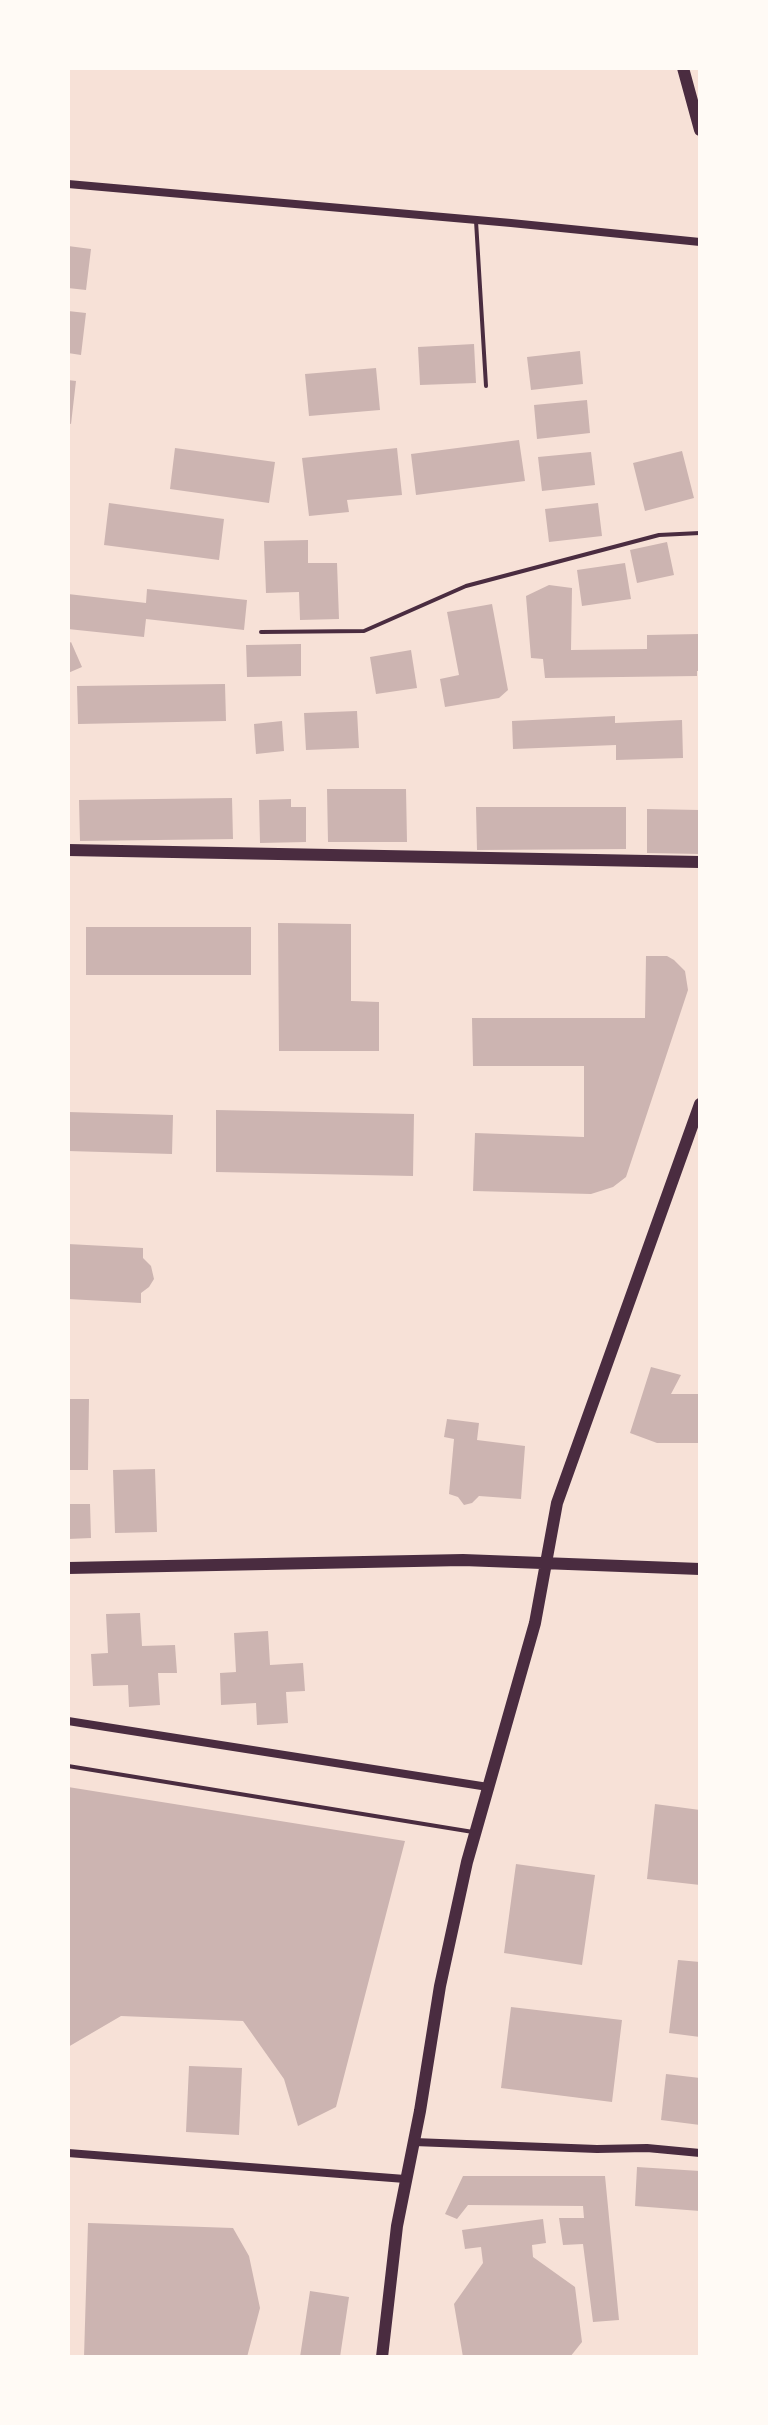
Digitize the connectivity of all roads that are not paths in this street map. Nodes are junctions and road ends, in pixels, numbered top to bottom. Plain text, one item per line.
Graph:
1 (683, 68) edge
2 (700, 130) edge
3 (68, 184) edge
4 (476, 219) junction
5 (700, 242) edge
6 (486, 386) dead end
7 (700, 533) edge
8 (261, 632) dead end
9 (68, 850) edge
10 (700, 862) edge
11 (700, 1104) edge
12 (546, 1563) junction
13 (68, 1568) edge
14 (700, 1569) edge
15 (68, 1721) edge
16 (68, 1766) edge
17 (488, 1787) junction
18 (475, 1832) junction
19 (414, 2142) junction
20 (68, 2153) edge
21 (700, 2153) edge
22 (405, 2179) junction
23 (382, 2357) edge

1 - 2 main road
3 - 4 street
4 - 5 street
4 - 6 lane
7 - 8 lane
9 - 10 main road
11 - 12 main road
12 - 13 main road
12 - 14 main road
12 - 17 main road
15 - 17 street
16 - 18 lane
17 - 18 main road
18 - 19 main road
19 - 21 street
19 - 22 main road
20 - 22 street
22 - 23 main road

